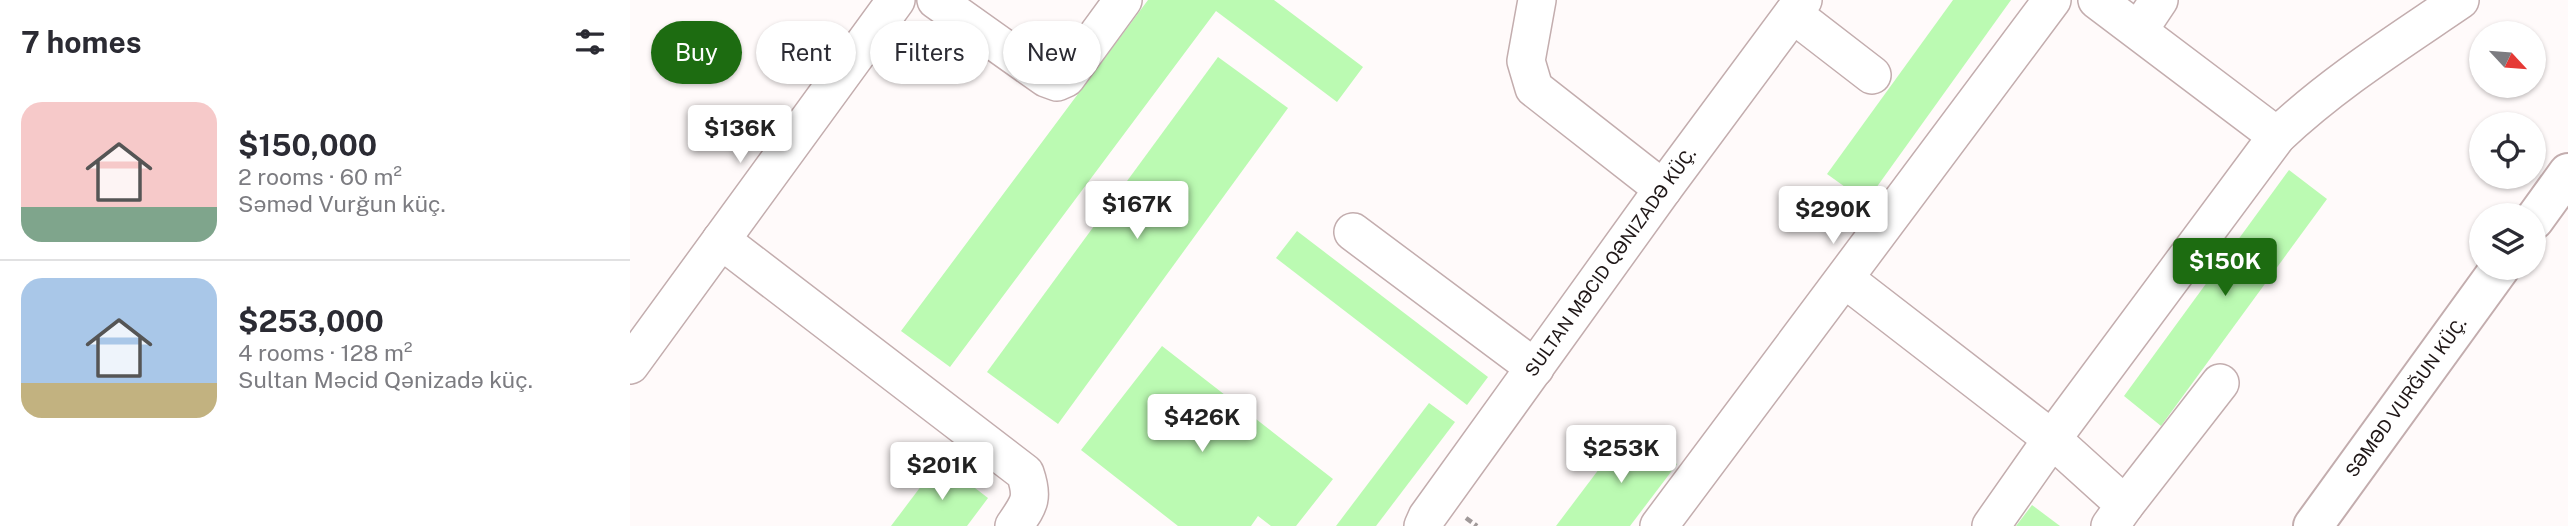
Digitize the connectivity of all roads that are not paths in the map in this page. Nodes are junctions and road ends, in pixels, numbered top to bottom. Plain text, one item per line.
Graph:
1 (896, 0) edge
2 (936, 0) edge
3 (1123, 0) edge
4 (1537, 0) edge
5 (2052, 0) edge
6 (2097, 0) edge
7 (2159, 0) edge
8 (2460, 0) edge
9 (1798, 7) edge
10 (2139, 30) junction
11 (1872, 75) dead end
12 (2277, 136) junction
13 (2568, 173) edge
14 (1663, 188) junction
15 (2546, 203) edge
16 (1353, 232) dead end
17 (721, 240) junction
18 (1844, 279) junction
19 (2491, 280) edge
20 (630, 365) edge
21 (1535, 368) junction
22 (2220, 383) dead end
23 (2052, 439) junction
24 (2118, 516) edge
25 (1014, 526) edge
26 (1423, 526) edge
27 (1659, 526) edge
28 (1991, 526) edge
29 (2313, 526) edge

1 - 17 street
2 - 3 street
4 - 14 street
5 - 18 street
6 - 10 street
7 - 10 street
8 - 12 street
9 - 11 street
9 - 14 street, SULTAN MƏCID QƏNIZADƏ KÜÇ.
10 - 12 street
12 - 23 street
13 - 15 main road
14 - 21 street, SULTAN MƏCID QƏNIZADƏ KÜÇ.
16 - 21 street
17 - 20 street
17 - 25 street
18 - 23 street
18 - 27 street
19 - 29 main road, SƏMƏD VURĞUN KÜÇ.
21 - 26 street, SULTAN MƏCID QƏNIZADƏ KÜÇ.
22 - 24 street
23 - 24 street
23 - 28 street

